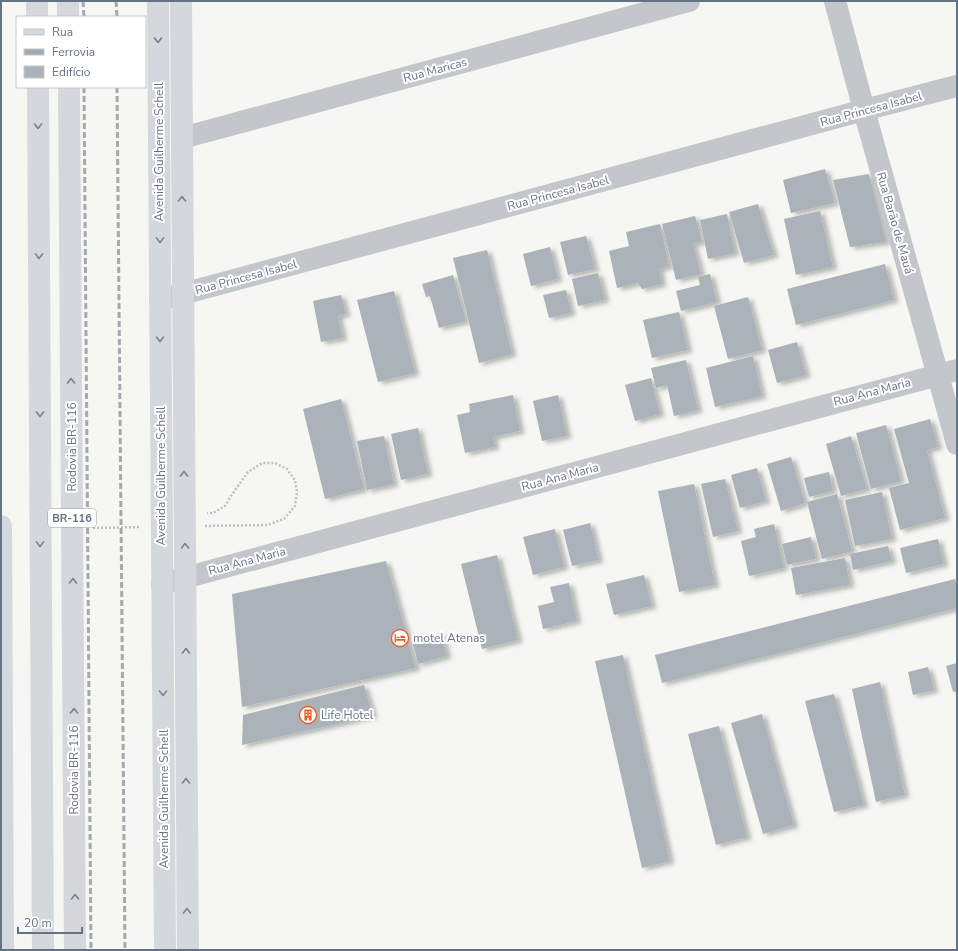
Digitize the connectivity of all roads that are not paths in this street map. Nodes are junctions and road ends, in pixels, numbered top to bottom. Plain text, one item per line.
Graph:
1 (37, 1) edge
2 (68, 1) edge
3 (158, 1) edge
4 (181, 1) edge
5 (689, 1) edge
6 (835, 1) edge
7 (37, 16) edge
8 (68, 16) edge
9 (957, 86) edge
10 (38, 88) edge
11 (69, 88) edge
12 (864, 110) junction
13 (182, 138) junction
14 (183, 294) junction
15 (160, 300) junction
16 (947, 372) edge
17 (957, 444) edge
18 (1, 526) edge
19 (1, 558) edge
20 (185, 578) junction
21 (162, 584) junction
22 (2, 893) edge
23 (3, 950) edge
24 (43, 950) edge
25 (75, 950) edge
26 (165, 950) edge
27 (188, 950) edge

1 - 7 main road
2 - 8 main road
3 -> 15 main road, Avenida Guilherme Schell
4 - 13 main road, Avenida Guilherme Schell
5 - 13 street, Rua Maricas
6 - 12 street, Rua Barão de Mauá
9 - 12 street, Rua Princesa Isabel
10 -> 24 main road, BR-116
25 -> 11 main road, Rodovia BR-116 / BR-116
12 - 14 street, Rua Princesa Isabel
12 - 16 street, Rua Barão de Mauá
14 -> 13 main road, Avenida Guilherme Schell
14 - 15 street, Rua Princesa Isabel
20 -> 14 main road, Avenida Guilherme Schell
15 -> 21 main road, Avenida Guilherme Schell
16 - 17 street, Rua Barão de Mauá
16 - 20 street, Rua Ana Maria
18 - 19 main road
19 - 22 main road
20 - 21 street, Rua Ana Maria
27 -> 20 main road, Avenida Guilherme Schell
21 -> 26 main road, Avenida Guilherme Schell
22 - 23 main road

